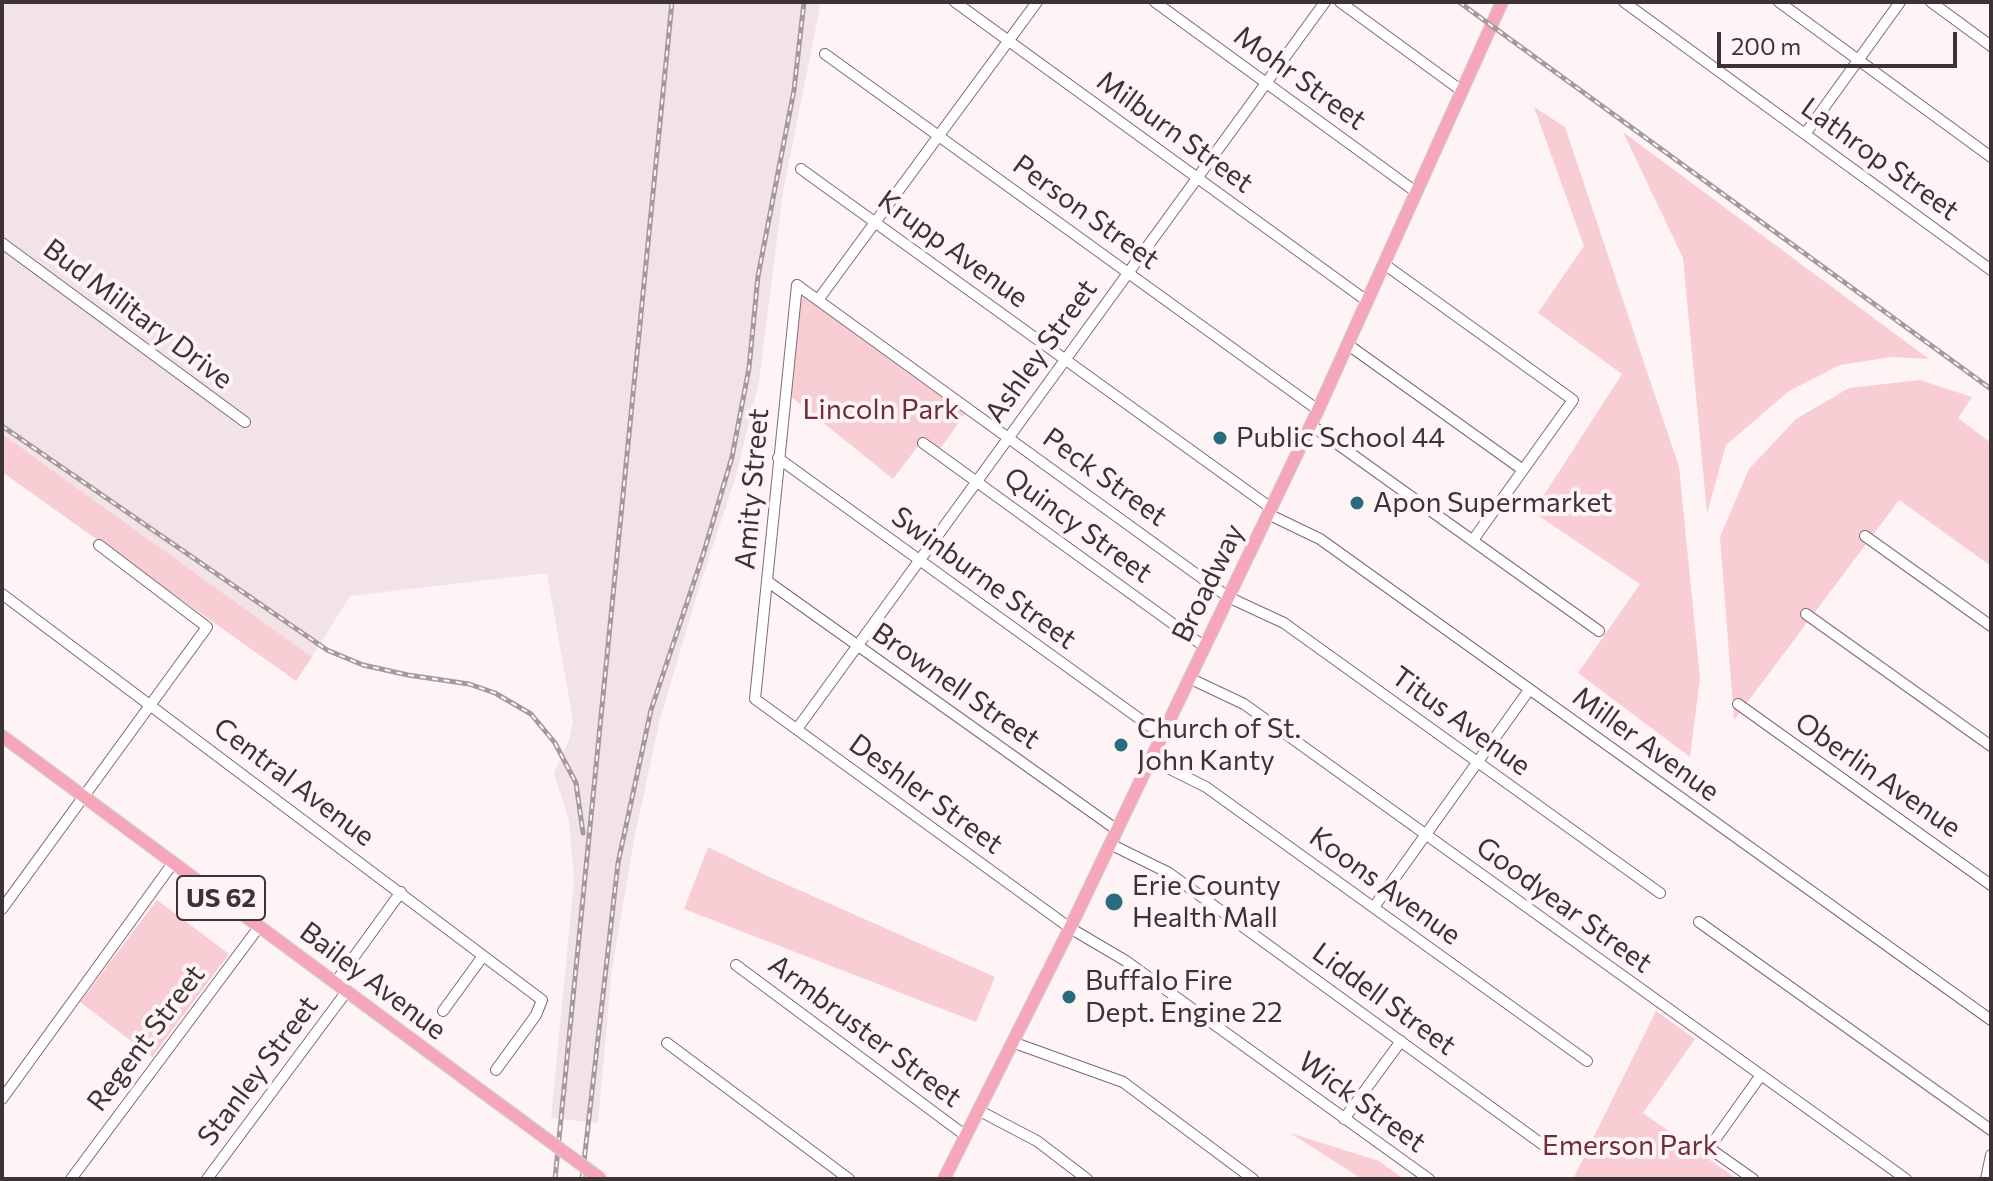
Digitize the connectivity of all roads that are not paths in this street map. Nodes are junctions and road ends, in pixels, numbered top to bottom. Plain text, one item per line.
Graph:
1 (955, 2) edge
2 (1037, 2) edge
3 (1155, 2) edge
4 (1325, 2) edge
5 (1340, 2) edge
6 (1502, 2) edge
7 (1624, 2) edge
8 (1779, 2) edge
9 (1900, 2) edge
10 (1931, 2) edge
11 (1009, 41) junction
12 (1991, 46) edge
13 (825, 54) dead end
14 (1858, 60) junction
15 (1267, 83) junction
16 (1462, 91) junction
17 (1805, 134) junction
18 (939, 135) junction
19 (1991, 157) edge
20 (801, 169) dead end
21 (1197, 177) junction
22 (1416, 192) junction
23 (875, 221) junction
24 (2, 243) edge
25 (1384, 264) junction
26 (1991, 270) edge
27 (1128, 272) junction
28 (797, 285) joint
29 (818, 300) junction
30 (1367, 301) junction
31 (1347, 344) junction
32 (1064, 359) junction
33 (1318, 410) junction
34 (245, 422) dead end
35 (1311, 425) junction
36 (1008, 437) junction
37 (923, 443) dead end
38 (778, 458) junction
39 (1523, 470) junction
40 (976, 481) junction
41 (1270, 511) junction
42 (1865, 536) dead end
43 (1473, 540) junction
44 (99, 545) dead end
45 (918, 560) junction
46 (767, 581) junction
47 (2, 594) edge
48 (1228, 597) junction
49 (1806, 614) dead end
50 (1991, 626) edge
51 (1599, 631) dead end
52 (857, 645) junction
53 (1205, 647) junction
54 (1189, 678) junction
55 (1529, 690) junction
56 (755, 699) joint
57 (150, 704) junction
58 (1738, 704) dead end
59 (797, 729) junction
60 (1162, 735) junction
61 (2, 736) edge
62 (1991, 746) edge
63 (1150, 759) junction
64 (1477, 762) junction
65 (84, 796) junction
66 (1117, 830) junction
67 (1425, 835) junction
68 (1110, 844) junction
69 (173, 863) junction
70 (1991, 885) edge
71 (401, 892) junction
72 (1660, 893) dead end
73 (1374, 907) junction
74 (2, 909) edge
75 (1699, 922) dead end
76 (259, 927) junction
77 (1070, 928) junction
78 (483, 956) junction
79 (736, 965) dead end
80 (335, 983) junction
81 (347, 991) junction
82 (443, 1011) dead end
83 (1991, 1020) edge
84 (1401, 1041) junction
85 (1012, 1042) junction
86 (667, 1043) dead end
87 (1587, 1061) dead end
88 (496, 1070) dead end
89 (1761, 1075) junction
90 (2, 1099) edge
91 (978, 1110) junction
92 (1344, 1119) junction
93 (1991, 1130) edge
94 (966, 1136) junction
95 (1546, 1147) dead end
96 (1991, 1155) edge
97 (71, 1179) edge
98 (207, 1179) edge
99 (601, 1179) edge
100 (849, 1179) edge
101 (944, 1179) edge
102 (1087, 1179) edge
103 (1253, 1179) edge
104 (1429, 1179) edge
105 (1753, 1179) edge
106 (1906, 1179) edge
107 (1986, 1179) edge

1 - 11 street, Milburn Street
2 - 11 street
3 - 15 street, Mohr Street
4 - 15 street, Ashley Street
5 - 16 street
6 - 16 main road, Broadway
7 - 17 street, Lathrop Street
8 - 14 street
9 - 14 street
10 - 12 street
11 - 18 street
11 - 21 street, Milburn Street
13 - 18 street, Person Street
14 - 17 street
14 - 19 street
15 - 21 street, Ashley Street
15 - 22 street, Mohr Street
16 - 22 main road, Broadway
17 - 26 street, Lathrop Street
18 - 23 street
18 - 27 street, Person Street
20 - 23 street, Krupp Avenue
21 - 27 street, Ashley Street
21 - 30 street, Milburn Street
22 - 25 main road, Broadway
23 - 29 street
23 - 32 street, Krupp Avenue
24 - 34 street, Bud Military Drive
25 - 30 main road, Broadway
25 - 39 street
27 - 32 street, Ashley Street
27 - 33 street, Person Street
28 - 29 street, Peck Street
28 - 38 street, Amity Street
29 - 36 street, Peck Street
30 - 31 main road, Broadway
31 - 33 main road, Broadway
31 - 39 street
32 - 36 street, Ashley Street
32 - 41 street, Krupp Avenue
33 - 35 main road, Broadway
35 - 41 main road, Broadway
35 - 43 street
36 - 40 street, Ashley Street
36 - 48 street, Peck Street
37 - 40 street, Quincy Street
38 - 45 street, Swinburne Street
38 - 46 street, Amity Street
39 - 43 street
40 - 45 street, Ashley Street
40 - 53 street, Quincy Street
41 - 48 main road, Broadway
41 - 55 street, Miller Avenue
42 - 50 street
43 - 51 street
44 - 57 street
45 - 52 street, Ashley Street
45 - 60 street, Swinburne Street
46 - 52 street, Brownell Street
46 - 56 street, Amity Street
47 - 57 street, Central Avenue
48 - 53 main road, Broadway
48 - 64 street, Titus Avenue
49 - 62 street
52 - 59 street, Ashley Street
52 - 66 street, Brownell Street
53 - 54 main road, Broadway
54 - 60 main road, Broadway
54 - 67 street, Goodyear Street
55 - 64 street
55 - 83 street, Miller Avenue
56 - 59 street, Deshler Street
57 - 65 street
57 - 71 street, Central Avenue
58 - 70 street, Oberlin Avenue
59 - 77 street, Deshler Street
60 - 63 main road, Broadway
61 - 65 main road, Bailey Avenue / US 62
63 - 66 main road, Broadway
63 - 73 street, Koons Avenue
64 - 67 street
64 - 72 street, Titus Avenue
65 - 69 main road, Bailey Avenue / US 62
65 - 74 street
66 - 68 main road, Broadway
67 - 73 street
67 - 89 street, Goodyear Street
68 - 77 main road, Broadway
68 - 84 street, Liddell Street
69 - 76 main road, Bailey Avenue / US 62
69 - 90 street
71 - 78 street, Central Avenue
71 - 80 street, Stanley Street
73 - 87 street, Koons Avenue
75 - 93 street
76 - 80 main road, Bailey Avenue / US 62
76 - 97 street, Regent Street
77 - 85 main road, Broadway
77 - 92 street, Wick Street
78 - 82 street
78 - 88 street, Central Avenue
79 - 94 street, Armbruster Street
80 - 81 main road, Bailey Avenue / US 62
81 - 98 street, Stanley Street
81 - 99 main road, Bailey Avenue / US 62, bridge
84 - 92 street
84 - 95 street, Liddell Street
85 - 91 main road, Broadway
85 - 103 street
86 - 100 street
89 - 105 street
89 - 106 street, Goodyear Street
91 - 94 main road, Broadway
91 - 102 street
92 - 104 street, Wick Street
94 - 101 main road, Broadway
96 - 107 street

